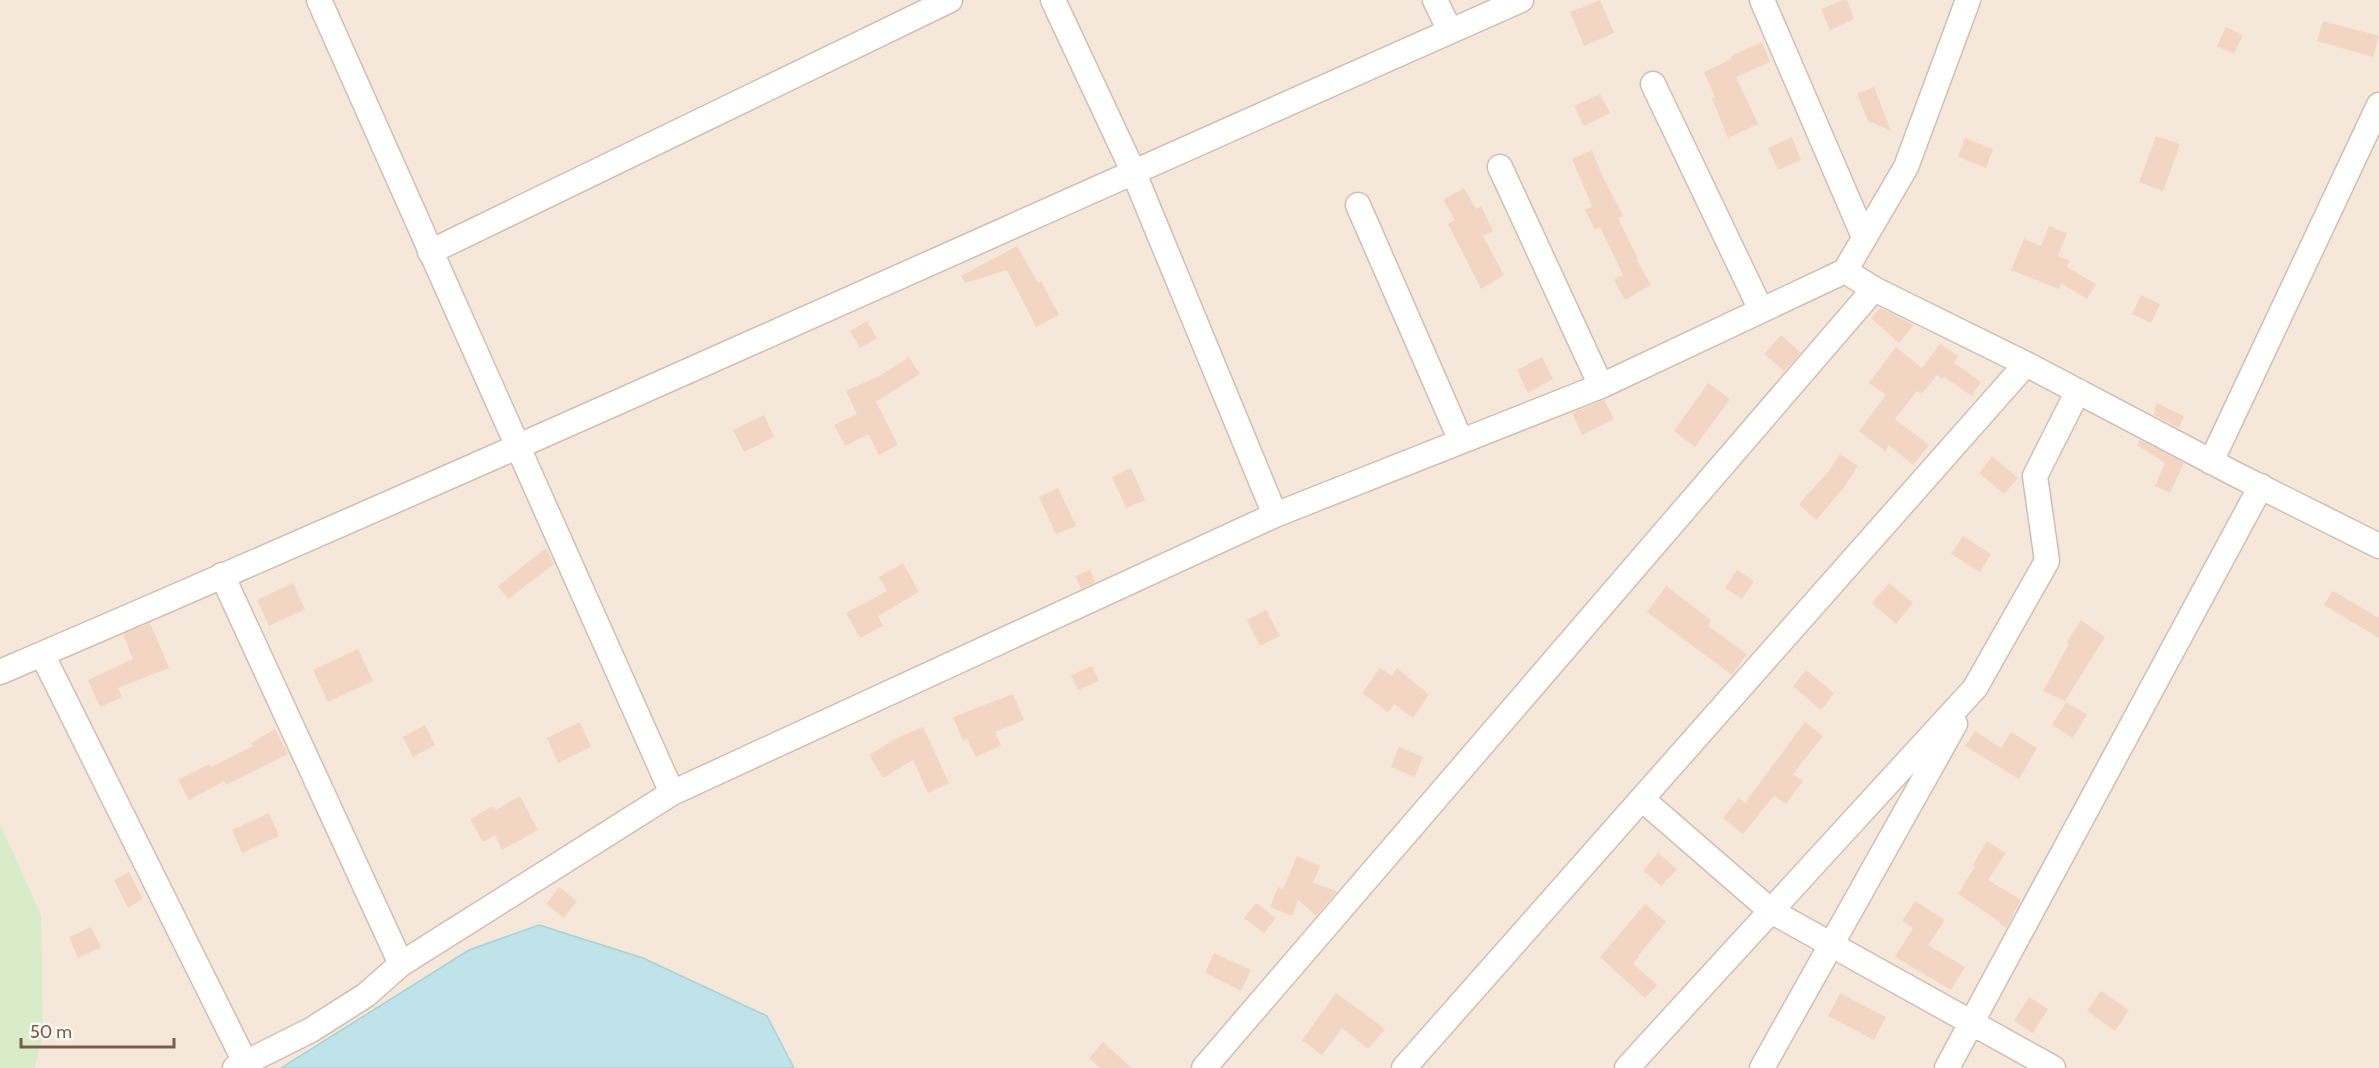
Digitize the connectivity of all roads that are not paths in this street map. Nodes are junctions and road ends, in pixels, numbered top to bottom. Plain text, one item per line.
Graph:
1 (320, 0) edge
2 (950, 0) edge
3 (1053, 0) edge
4 (1435, 0) edge
5 (1521, 0) edge
6 (1762, 0) edge
7 (1968, 0) edge
8 (1450, 31) junction
9 (1653, 84) dead end
10 (2379, 105) edge
11 (1500, 167) dead end
12 (1133, 171) junction
13 (1358, 205) dead end
14 (1864, 237) junction
15 (430, 252) junction
16 (1845, 271) junction
17 (1874, 289) junction
18 (1761, 310) junction
19 (2026, 364) junction
20 (1600, 386) junction
21 (2078, 392) junction
22 (1461, 441) junction
23 (519, 445) junction
24 (2211, 462) junction
25 (2261, 486) junction
26 (1275, 515) junction
27 (2379, 546) edge
28 (222, 575) junction
29 (42, 654) junction
30 (0, 672) edge
31 (1975, 688) junction
32 (672, 793) junction
33 (1642, 798) junction
34 (1771, 911) junction
35 (1830, 946) junction
36 (401, 964) junction
37 (1971, 1023) junction
38 (240, 1065) edge
39 (1204, 1068) edge
40 (1404, 1068) edge
41 (1627, 1068) edge
42 (1762, 1068) edge
43 (1947, 1068) edge
44 (2053, 1068) edge

1 - 15 street
2 - 15 street
3 - 12 street
4 - 8 street
5 - 8 street
6 - 14 street
7 - 14 street
8 - 12 street
9 - 18 street
10 - 24 street
11 - 20 street
12 - 23 street
12 - 26 street
13 - 22 street
14 - 16 street
15 - 23 street
16 - 17 street
16 - 18 street
17 - 19 street
17 - 39 street
18 - 20 street
19 - 21 street
19 - 33 street
20 - 22 street
21 - 24 street
21 - 31 street
22 - 26 street
23 - 28 street
23 - 32 street
24 - 25 street
25 - 27 street
25 - 37 street
26 - 32 street
28 - 29 street
28 - 36 street
29 - 30 street
29 - 38 street
31 - 34 street
31 - 35 street
32 - 36 street
33 - 34 street
33 - 40 street
34 - 35 street
34 - 41 street
35 - 37 street
35 - 42 street
36 - 38 street
37 - 43 street
37 - 44 street

